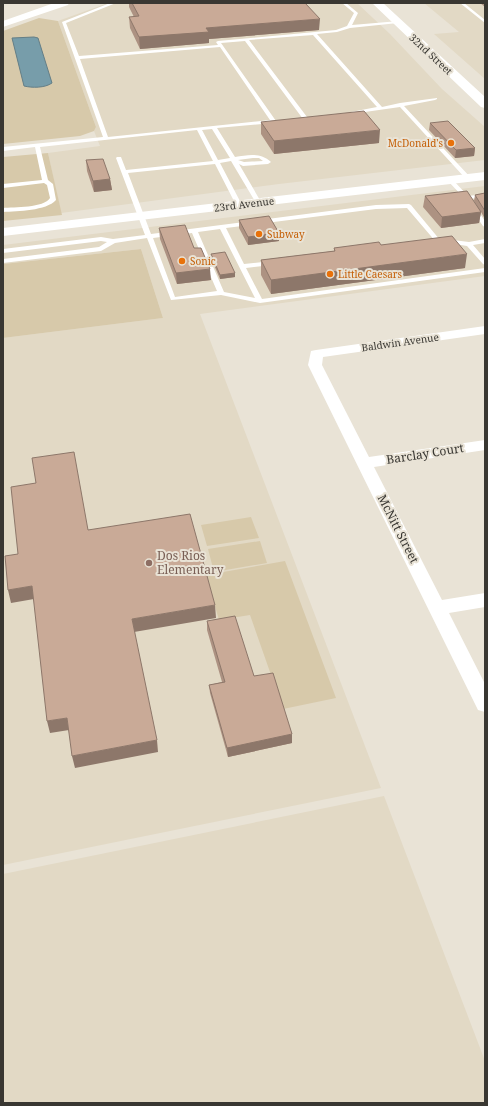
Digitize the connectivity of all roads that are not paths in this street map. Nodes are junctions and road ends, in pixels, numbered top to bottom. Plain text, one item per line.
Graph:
1 (64, 3) edge
2 (114, 3) edge
3 (344, 3) edge
4 (377, 3) edge
5 (462, 3) edge
6 (398, 22) junction
7 (485, 22) edge
8 (3, 24) edge
9 (349, 27) junction
10 (314, 33) junction
11 (246, 39) junction
12 (220, 44) junction
13 (77, 58) junction
14 (435, 99) dead end
15 (400, 104) junction
16 (485, 104) edge
17 (381, 110) junction
18 (344, 114) edge
19 (312, 117) edge
20 (305, 118) junction
21 (299, 119) edge
22 (273, 121) junction
23 (280, 121) edge
24 (214, 127) junction
25 (199, 129) junction
26 (106, 138) junction
27 (36, 146) junction
28 (3, 149) edge
29 (119, 158) dead end
30 (233, 160) junction
31 (217, 162) junction
32 (125, 172) junction
33 (485, 176) edge
34 (468, 178) junction
35 (450, 180) junction
36 (45, 181) junction
37 (3, 186) edge
38 (485, 196) edge
39 (467, 198) junction
40 (258, 202) junction
41 (239, 205) junction
42 (3, 210) edge
43 (143, 216) junction
44 (485, 225) edge
45 (222, 227) junction
46 (194, 230) junction
47 (3, 232) edge
48 (150, 236) junction
49 (113, 241) junction
50 (485, 241) edge
51 (469, 244) junction
52 (3, 251) edge
53 (3, 261) edge
54 (278, 262) edge
55 (485, 263) edge
56 (244, 266) junction
57 (485, 270) edge
58 (221, 293) junction
59 (260, 301) junction
60 (485, 330) edge
61 (316, 354) joint
62 (485, 444) edge
63 (365, 463) junction
64 (485, 600) edge
65 (437, 608) junction
66 (485, 704) edge

1 - 8 street
2 - 13 lane
3 - 9 lane
4 - 6 street, 32nd Street
5 - 7 lane
6 - 9 lane
6 - 16 street, 32nd Street
9 - 10 lane
10 - 11 lane
10 - 17 lane
11 - 12 lane
11 - 20 lane
12 - 13 lane
12 - 22 lane
13 - 26 lane
14 - 15 lane
15 - 17 lane
15 - 34 lane
17 - 18 lane
19 - 20 lane
20 - 21 lane
22 - 23 lane
22 - 24 lane
24 - 25 lane
24 - 30 lane
25 - 26 lane
25 - 31 lane
26 - 27 lane
27 - 28 lane
27 - 36 lane
29 - 32 lane
30 - 30 lane
30 - 31 lane
30 - 40 lane
31 - 32 lane
31 - 41 lane
32 - 43 lane
33 - 34 street, 23rd Avenue
34 - 35 street, 23rd Avenue
35 - 39 lane
35 - 40 street, 23rd Avenue
36 - 37 lane
36 - 42 lane
38 - 39 lane
39 - 44 lane
40 - 41 street, 23rd Avenue
41 - 43 street, 23rd Avenue
43 - 47 street, 23rd Avenue
43 - 48 lane
45 - 46 lane
45 - 51 lane
45 - 56 lane
46 - 48 lane
46 - 58 lane
48 - 49 lane
48 - 58 lane
49 - 52 lane
49 - 53 lane
50 - 51 lane
51 - 55 lane
54 - 56 lane
56 - 59 lane
57 - 59 lane
58 - 59 lane
60 - 61 street, Baldwin Avenue
61 - 63 street, McNitt Street
62 - 63 street, Barclay Court
63 - 65 street, McNitt Street
64 - 65 street
65 - 66 street, McNitt Street

